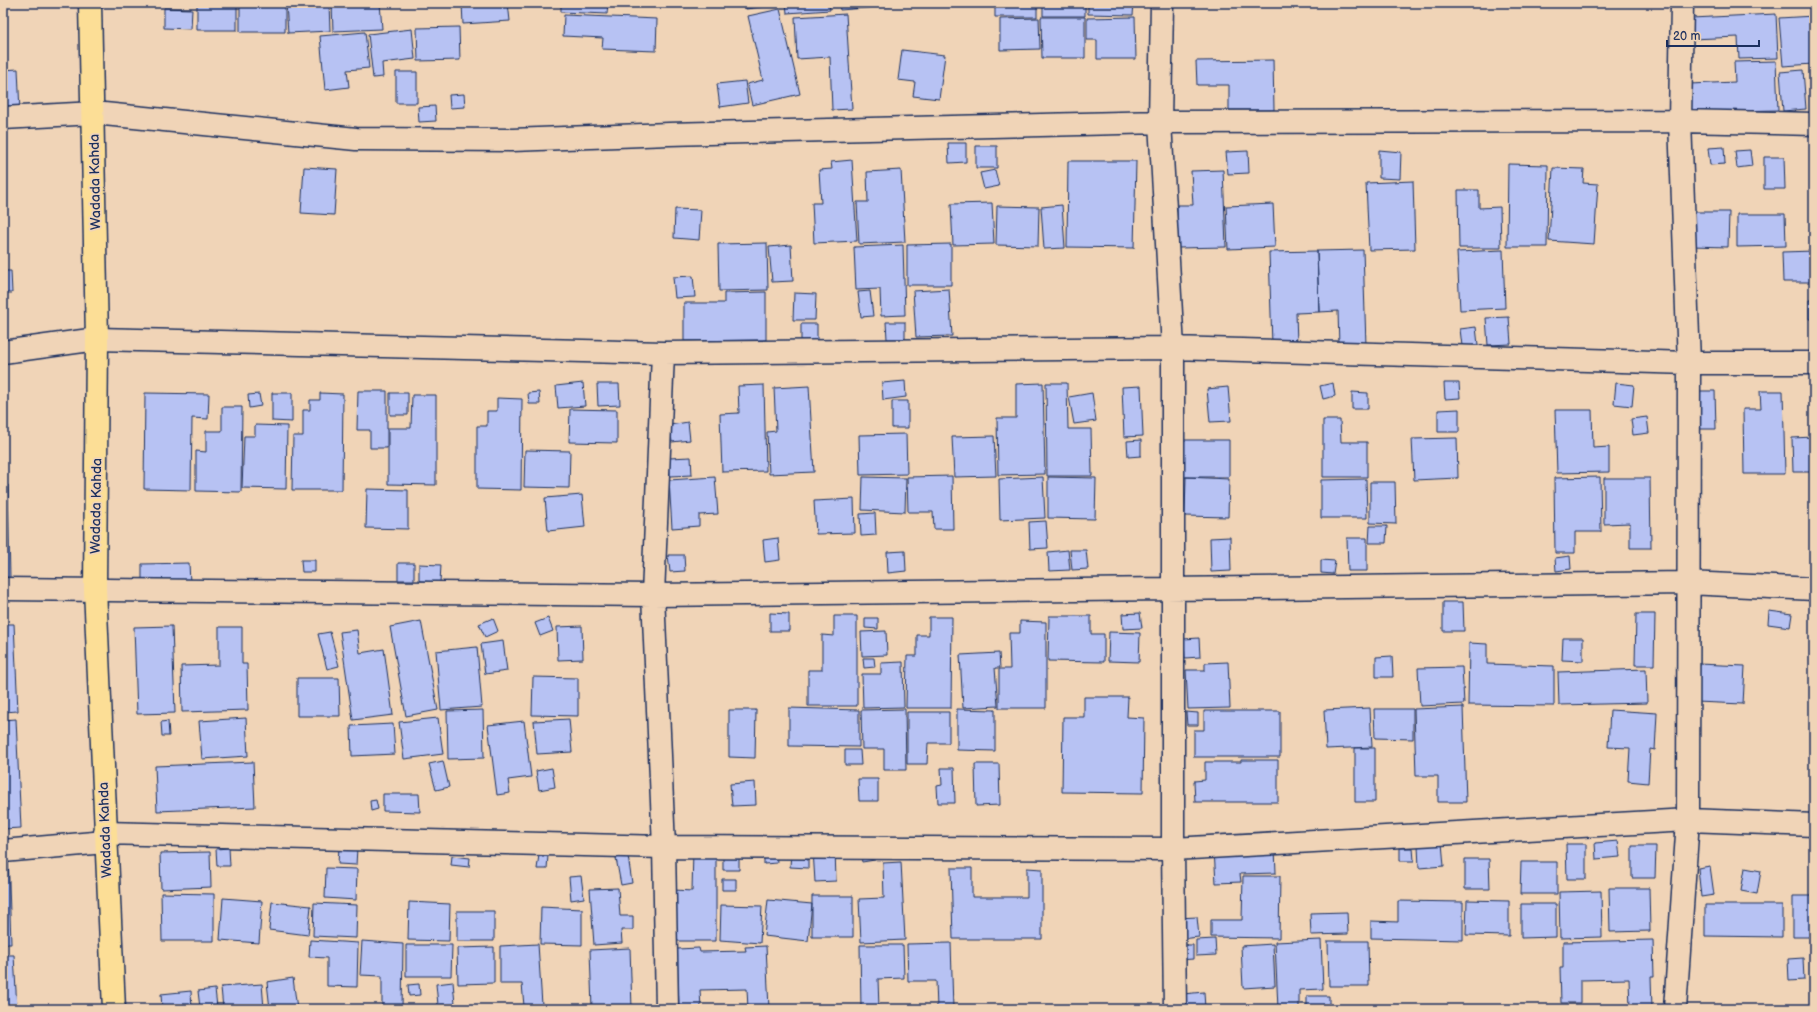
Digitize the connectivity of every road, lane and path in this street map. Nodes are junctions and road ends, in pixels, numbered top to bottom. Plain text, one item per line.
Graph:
1 (90, 3) edge
2 (1162, 3) edge
3 (1682, 3) edge
4 (94, 113) junction
5 (3, 118) edge
6 (1160, 122) junction
7 (1680, 122) junction
8 (1814, 124) edge
9 (97, 339) junction
10 (1173, 348) junction
11 (3, 352) edge
12 (663, 353) junction
13 (1689, 363) junction
14 (1814, 363) edge
15 (1688, 582) junction
16 (1173, 588) junction
17 (1814, 588) edge
18 (3, 589) edge
19 (95, 589) junction
20 (653, 595) junction
21 (1688, 820) junction
22 (1814, 825) edge
23 (105, 837) junction
24 (664, 847) junction
25 (1173, 849) junction
26 (3, 850) edge
27 (114, 1009) edge
28 (667, 1009) edge
29 (1175, 1009) edge
30 (1675, 1009) edge

1 - 4 main road, Wadada Kahda
2 - 6 street
3 - 7 street
4 - 5 street
4 - 6 street
4 - 9 main road, Wadada Kahda
6 - 7 street
6 - 10 street
7 - 8 street
7 - 13 street
9 - 11 street
9 - 12 street
9 - 19 main road, Wadada Kahda
10 - 12 street
10 - 13 street
10 - 16 street
12 - 20 street
13 - 14 street
13 - 15 street
15 - 16 street
15 - 17 street
15 - 21 street
16 - 20 street
16 - 25 street
18 - 19 street
19 - 20 street
19 - 23 main road, Wadada Kahda
20 - 24 street
21 - 22 street
21 - 25 street
21 - 30 street
23 - 24 street
23 - 26 street
23 - 27 main road, Wadada Kahda
24 - 25 street
24 - 28 street
25 - 29 street

